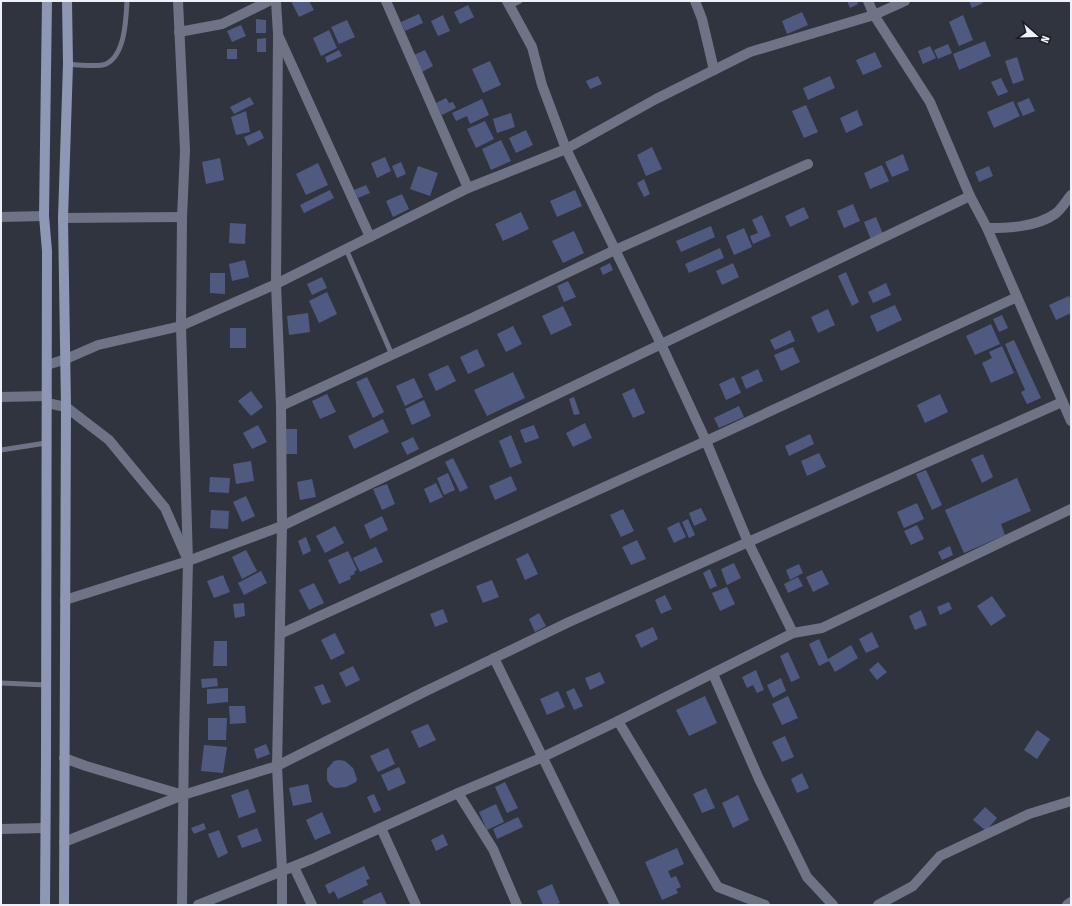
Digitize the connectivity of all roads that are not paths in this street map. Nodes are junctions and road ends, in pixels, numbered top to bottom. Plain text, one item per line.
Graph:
1 (47, 1) edge
2 (67, 1) edge
3 (127, 1) edge
4 (178, 1) edge
5 (269, 1) edge
6 (276, 1) edge
7 (386, 1) edge
8 (520, 1) edge
9 (868, 1) edge
10 (905, 1) edge
11 (693, 2) edge
12 (508, 4) edge
13 (874, 16) junction
14 (179, 32) junction
15 (278, 34) junction
16 (68, 64) junction
17 (714, 70) junction
18 (566, 149) junction
19 (808, 164) dead end
20 (468, 188) junction
21 (1071, 195) edge
22 (970, 196) junction
23 (44, 216) junction
24 (1, 217) edge
25 (182, 217) junction
26 (63, 218) junction
27 (987, 228) junction
28 (370, 237) junction
29 (346, 249) junction
30 (615, 250) junction
31 (276, 284) junction
32 (1017, 297) junction
33 (181, 326) junction
34 (661, 344) junction
35 (392, 355) junction
36 (66, 359) junction
37 (47, 365) junction
38 (1, 397) edge
39 (47, 400) junction
40 (1062, 402) junction
41 (281, 406) junction
42 (66, 407) junction
43 (1071, 420) edge
44 (706, 441) junction
45 (46, 442) junction
46 (1, 450) edge
47 (1071, 509) edge
48 (282, 526) junction
49 (748, 542) junction
50 (188, 561) junction
51 (65, 600) junction
52 (792, 633) junction
53 (280, 634) junction
54 (494, 658) junction
55 (713, 674) junction
56 (1, 683) edge
57 (47, 686) junction
58 (618, 721) junction
59 (543, 757) junction
60 (64, 758) junction
61 (276, 766) junction
62 (458, 793) junction
63 (183, 795) junction
64 (1071, 801) edge
65 (45, 828) junction
66 (381, 828) junction
67 (1, 829) edge
68 (64, 842) junction
69 (294, 867) junction
70 (282, 872) junction
71 (1071, 902) edge
72 (45, 905) edge
73 (64, 905) edge
74 (182, 905) edge
75 (198, 905) edge
76 (282, 905) edge
77 (312, 905) edge
78 (416, 905) edge
79 (517, 905) edge
80 (615, 905) edge
81 (765, 905) edge
82 (833, 905) edge
83 (878, 905) edge
84 (1067, 905) edge

1 - 23 main road
2 - 16 main road
3 - 16 lane
4 - 14 street
5 - 14 street
6 - 15 street
7 - 20 street
8 - 12 lane
9 - 13 street
10 - 13 street
11 - 17 street
12 - 18 street
13 - 17 street
13 - 22 street
14 - 25 street
15 - 28 street
15 - 31 street
16 - 26 main road
17 - 18 street
18 - 20 street
18 - 30 street
19 - 30 street
20 - 28 street
21 - 27 street
22 - 27 street
22 - 34 street
23 - 24 street
23 - 37 main road
25 - 26 street
25 - 33 street
26 - 36 main road
27 - 32 street
28 - 29 street
29 - 31 street
29 - 35 lane
30 - 34 street
30 - 35 street
31 - 33 street
31 - 41 street
32 - 40 street
32 - 44 street
33 - 36 street
33 - 50 street
34 - 44 street
34 - 48 street
35 - 41 street
36 - 37 street
36 - 42 main road
37 - 39 main road
38 - 39 street
39 - 42 street
39 - 45 main road
40 - 43 street
40 - 49 street
41 - 48 street
42 - 50 street
42 - 51 main road
44 - 49 street
44 - 53 street
45 - 46 lane
45 - 57 main road
47 - 52 street
48 - 50 street
48 - 53 street
49 - 52 street
49 - 54 street
50 - 51 street
50 - 63 street
51 - 60 main road
52 - 55 street
53 - 61 street
54 - 59 street
54 - 61 street
55 - 58 street
55 - 82 street
56 - 57 lane
57 - 65 main road
58 - 59 street
58 - 81 street
59 - 62 street
59 - 80 street
60 - 63 street
60 - 68 main road
61 - 63 street
61 - 70 street
62 - 66 street
62 - 79 street
63 - 68 street
63 - 74 street
64 - 83 street
65 - 67 street
65 - 72 main road
66 - 69 street
66 - 78 street
68 - 73 main road
69 - 70 street
69 - 77 street
70 - 75 street
70 - 76 street
71 - 84 street

